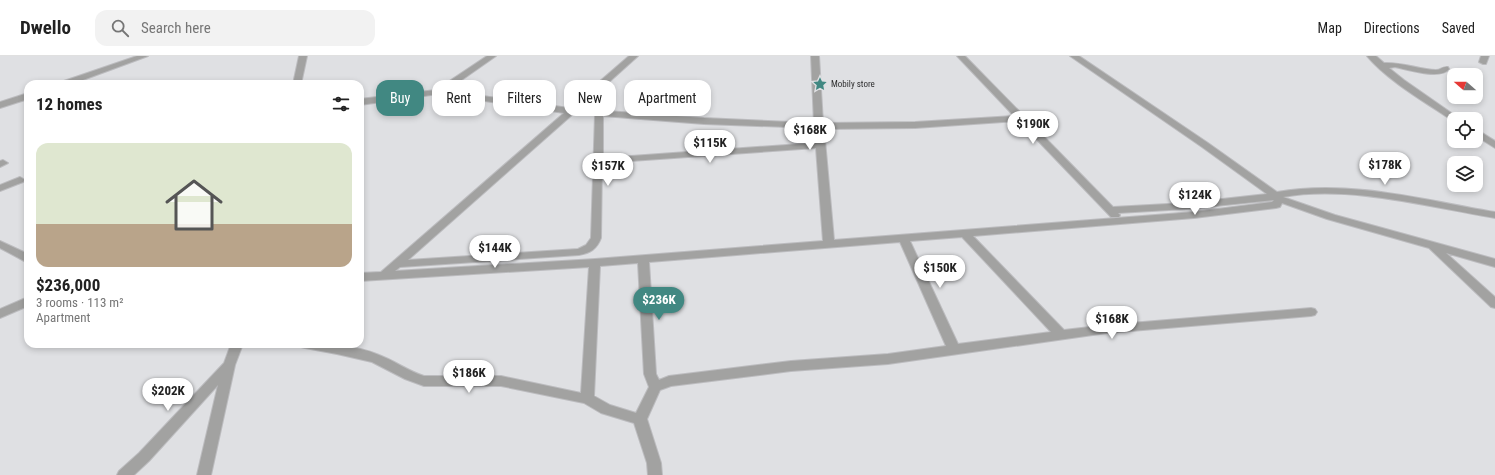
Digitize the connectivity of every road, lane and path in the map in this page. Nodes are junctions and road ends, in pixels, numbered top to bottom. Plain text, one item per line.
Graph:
1 (144, 56) edge
2 (304, 56) edge
3 (492, 56) edge
4 (634, 56) edge
5 (815, 56) edge
6 (961, 56) edge
7 (1074, 56) edge
8 (1371, 56) edge
9 (1381, 66) junction
10 (1445, 69) dead end
11 (75, 80) edge
12 (299, 80) edge
13 (456, 80) edge
14 (606, 80) edge
15 (432, 93) edge
16 (24, 97) edge
17 (485, 99) edge
18 (364, 101) edge
19 (0, 105) edge
20 (564, 110) edge
21 (1447, 113) edge
22 (616, 114) edge
23 (564, 116) edge
24 (599, 116) edge
25 (1021, 118) junction
26 (819, 126) junction
27 (1483, 137) edge
28 (1495, 145) edge
29 (820, 146) junction
30 (598, 161) junction
31 (20, 180) dead end
32 (0, 188) edge
33 (1276, 197) junction
34 (1186, 206) junction
35 (1112, 210) junction
36 (1194, 215) junction
37 (1495, 215) edge
38 (1120, 220) junction
39 (965, 234) junction
40 (904, 239) junction
41 (0, 244) edge
42 (829, 244) junction
43 (1432, 246) junction
44 (24, 257) edge
45 (643, 259) junction
46 (595, 263) junction
47 (1495, 263) edge
48 (398, 264) junction
49 (383, 276) junction
50 (364, 277) edge
51 (24, 303) edge
52 (1495, 304) edge
53 (1311, 312) dead end
54 (0, 314) edge
55 (1061, 335) junction
56 (235, 348) edge
57 (331, 348) edge
58 (954, 349) junction
59 (229, 365) junction
60 (655, 387) junction
61 (587, 399) junction
62 (640, 419) junction
63 (124, 475) edge
64 (204, 475) edge
65 (655, 475) edge

1 - 11 street
2 - 12 street
3 - 13 street
4 - 14 street
5 - 26 street
6 - 25 street
7 - 33 street
8 - 9 street
9 - 10 street
9 - 21 street
15 - 18 street
16 - 19 street
17 - 20 street
22 - 26 street
23 - 48 street
24 - 30 street
25 - 26 street
25 - 35 street
26 - 29 street
27 - 28 street
29 - 30 street
29 - 42 street
30 - 48 street
31 - 32 street
33 - 34 street
33 - 36 street
33 - 37 street
33 - 43 street
34 - 35 street
34 - 36 street
35 - 38 street
36 - 38 street
38 - 39 street
39 - 40 street
39 - 55 street
40 - 42 street
40 - 58 street
41 - 44 street
42 - 45 street
43 - 47 street
43 - 52 street
45 - 46 street
45 - 60 street
46 - 49 street
46 - 61 street
48 - 49 street
49 - 50 street
51 - 54 street
53 - 55 street
55 - 58 street
56 - 59 street
57 - 61 street
58 - 60 street
59 - 63 street
59 - 64 street
60 - 62 street
61 - 62 street
62 - 65 street

